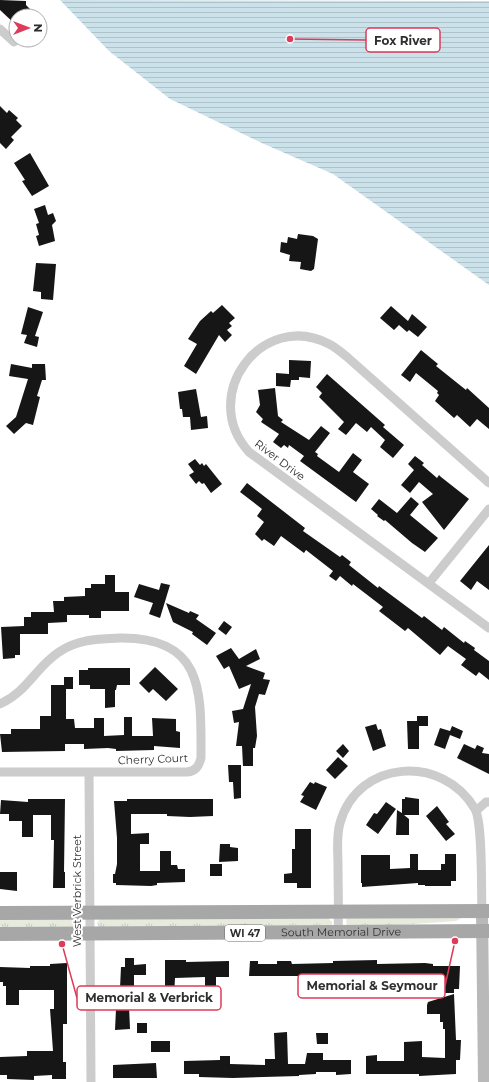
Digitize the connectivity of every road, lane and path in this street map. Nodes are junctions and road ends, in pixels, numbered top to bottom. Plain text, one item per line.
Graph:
1 (0, 29) edge
2 (8, 36) edge
3 (489, 483) edge
4 (489, 509) edge
5 (429, 583) junction
6 (489, 628) edge
7 (0, 704) edge
8 (0, 772) edge
9 (89, 773) junction
10 (489, 802) edge
11 (476, 810) junction
12 (485, 911) edge
13 (339, 912) junction
14 (0, 913) edge
15 (89, 913) junction
16 (485, 931) edge
17 (338, 932) junction
18 (0, 934) edge
19 (90, 934) junction
20 (91, 1082) edge
21 (484, 1082) edge

1 - 2 street
3 - 5 street, River Drive
4 - 5 street
5 - 6 street, River Drive
7 - 9 street, Cherry Court
8 - 9 street, Cherry Court
9 - 15 street, West Verbrick Street
10 - 11 street
11 - 12 street
11 - 13 street
12 - 13 main road, South Memorial Drive / WI 47
12 - 16 street
13 - 15 main road, South Memorial Drive / WI 47
13 - 17 street
14 - 15 main road, South Memorial Drive / WI 47
15 - 19 street, West Verbrick Street
16 - 17 main road, South Memorial Drive / WI 47
16 - 21 street
17 - 19 main road, South Memorial Drive / WI 47
18 - 19 main road, South Memorial Drive / WI 47
19 - 20 street, West Verbrick Street

